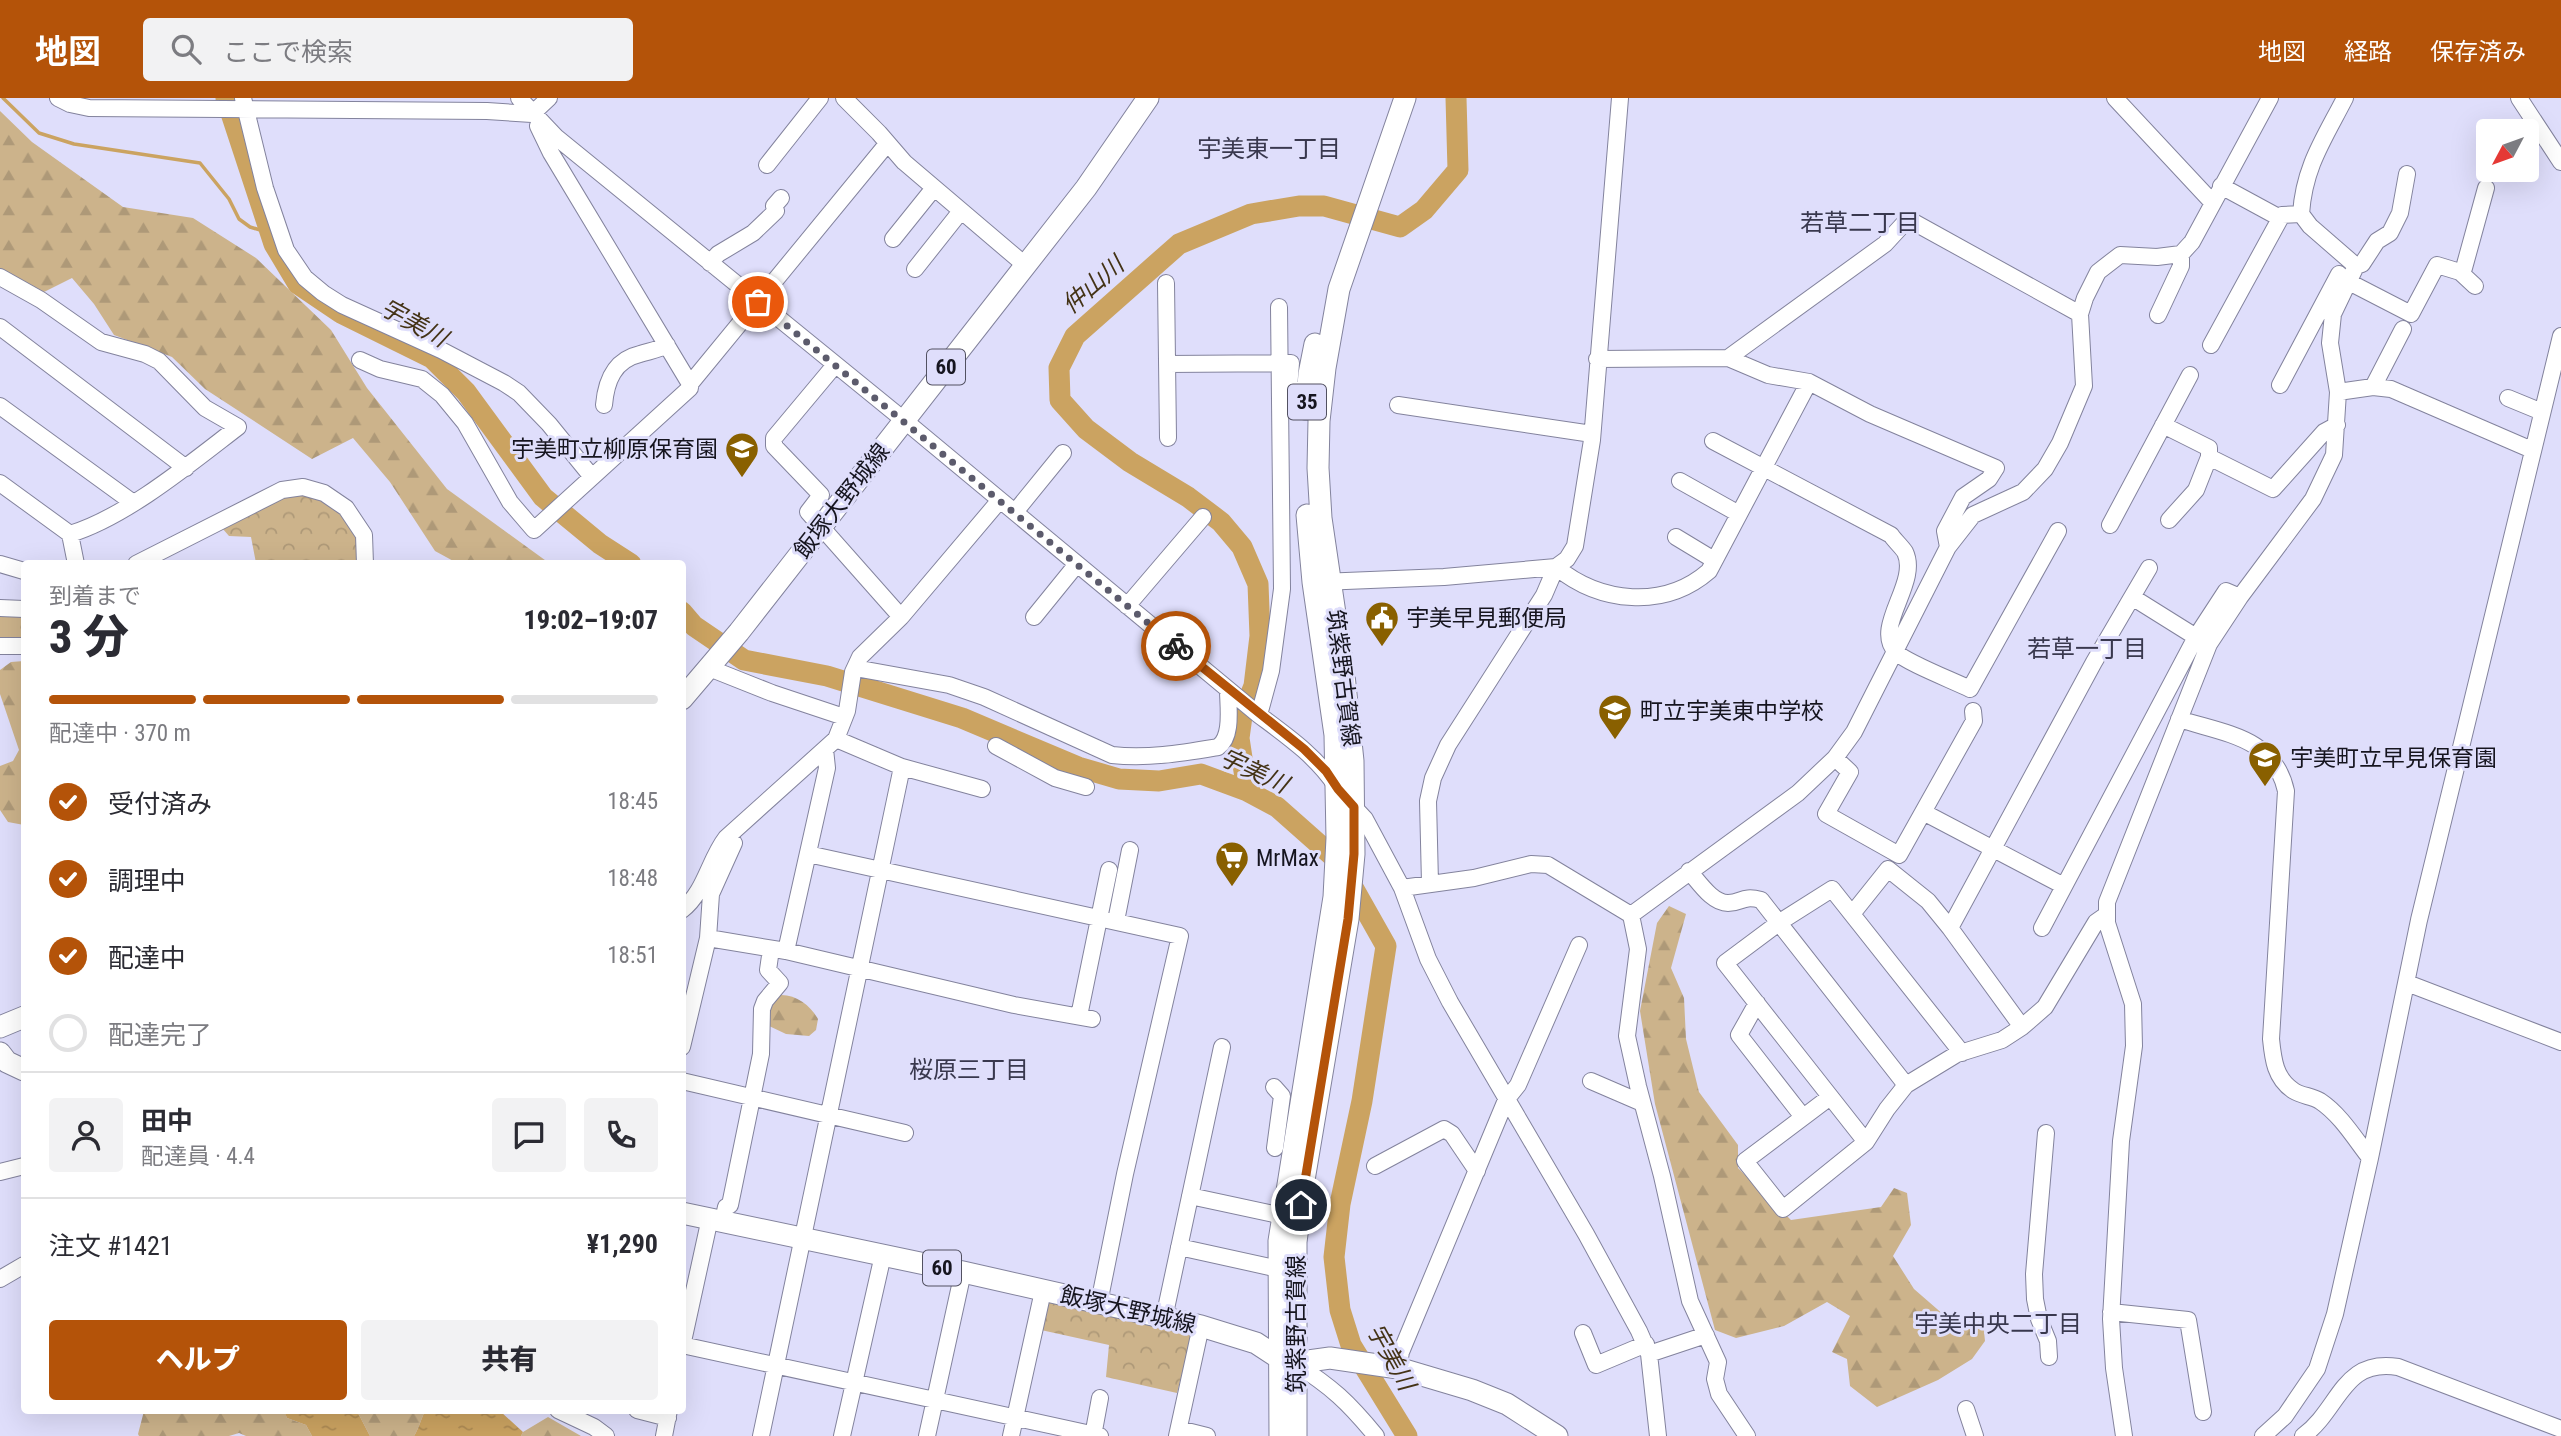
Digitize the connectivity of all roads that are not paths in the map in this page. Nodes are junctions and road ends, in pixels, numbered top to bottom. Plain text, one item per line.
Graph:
1 (58, 98) edge
2 (519, 98) edge
3 (549, 98) edge
4 (820, 98) edge
5 (844, 98) edge
6 (1148, 98) edge
7 (1390, 98) edge
8 (1405, 98) edge
9 (1620, 98) edge
10 (2115, 98) edge
11 (2270, 98) edge
12 (2345, 98) edge
13 (2519, 98) edge
14 (410, 105) edge
15 (204, 106) edge
16 (244, 106) edge
17 (533, 114) junction
18 (887, 144) junction
19 (2561, 162) edge
20 (767, 165) dead end
21 (2407, 174) dead end
22 (2221, 186) junction
23 (934, 188) junction
24 (2486, 188) dead end
25 (1362, 196) junction
26 (781, 198) dead end
27 (2212, 202) junction
28 (961, 211) junction
29 (2301, 214) junction
30 (2280, 218) junction
31 (1352, 229) junction
32 (893, 239) dead end
33 (2181, 254) junction
34 (710, 263) junction
35 (1025, 265) junction
36 (915, 269) dead end
37 (2350, 269) junction
38 (2460, 272) junction
39 (0, 277) edge
40 (1166, 283) dead end
41 (2475, 286) dead end
42 (758, 302) junction
43 (1279, 307) dead end
44 (2080, 314) junction
45 (2158, 315) dead end
46 (0, 327) edge
47 (2403, 330) dead end
48 (2561, 336) edge
49 (667, 345) junction
50 (2211, 345) dead end
51 (2559, 354) edge
52 (1728, 358) junction
53 (1597, 359) junction
54 (359, 360) dead end
55 (1278, 362) junction
56 (1167, 364) junction
57 (835, 365) junction
58 (2190, 375) dead end
59 (1809, 382) junction
60 (690, 384) junction
61 (2280, 385) dead end
62 (2373, 387) junction
63 (1308, 391) junction
64 (2338, 392) junction
65 (2508, 398) dead end
66 (604, 405) dead end
67 (1398, 405) dead end
68 (0, 406) edge
69 (2542, 411) junction
70 (905, 421) junction
71 (2163, 425) junction
72 (2337, 425) junction
73 (1592, 434) junction
74 (1168, 438) dead end
75 (1713, 441) dead end
76 (2532, 450) junction
77 (1063, 453) dead end
78 (2209, 457) junction
79 (1764, 467) junction
80 (186, 468) junction
81 (592, 477) junction
82 (1680, 481) dead end
83 (0, 483) edge
84 (1000, 500) junction
85 (132, 502) junction
86 (1015, 512) junction
87 (1739, 514) junction
88 (1203, 517) dead end
89 (2169, 520) dead end
90 (2110, 526) dead end
91 (821, 528) junction
92 (2059, 531) dead end
93 (71, 534) junction
94 (1676, 537) dead end
95 (1948, 547) junction
96 (75, 560) edge
97 (142, 560) edge
98 (365, 560) edge
99 (1714, 560) junction
100 (0, 564) edge
101 (1077, 564) junction
102 (1556, 567) junction
103 (2149, 568) dead end
104 (21, 571) edge
105 (1322, 582) junction
106 (2132, 597) junction
107 (2240, 597) junction
108 (1127, 606) junction
109 (0, 608) edge
110 (21, 609) edge
111 (901, 617) junction
112 (1034, 617) dead end
113 (2196, 637) junction
114 (0, 646) edge
115 (21, 646) edge
116 (1895, 651) junction
117 (712, 665) junction
118 (854, 670) junction
119 (1230, 691) junction
120 (686, 694) edge
121 (1973, 711) dead end
122 (845, 714) junction
123 (1259, 715) junction
124 (2179, 719) junction
125 (830, 744) junction
126 (996, 746) dead end
127 (1835, 758) junction
128 (902, 767) junction
129 (1086, 787) dead end
130 (982, 789) dead end
131 (1338, 789) junction
132 (1354, 807) junction
133 (1923, 812) junction
134 (726, 838) junction
135 (1993, 848) junction
136 (1130, 850) dead end
137 (808, 854) junction
138 (882, 870) junction
139 (1109, 870) dead end
140 (1689, 871) junction
141 (1430, 883) junction
142 (2062, 885) junction
143 (1402, 888) junction
144 (686, 907) edge
145 (1852, 914) junction
146 (1630, 915) junction
147 (2106, 915) junction
148 (1099, 917) junction
149 (1116, 921) junction
150 (1780, 922) junction
151 (1950, 928) junction
152 (2042, 928) dead end
153 (708, 938) junction
154 (1579, 945) dead end
155 (779, 950) junction
156 (861, 967) junction
157 (2407, 984) junction
158 (1757, 1003) junction
159 (21, 1018) edge
160 (0, 1027) edge
161 (2022, 1027) junction
162 (686, 1030) edge
163 (2561, 1042) edge
164 (1222, 1047) dead end
165 (1962, 1053) junction
166 (0, 1054) edge
167 (21, 1069) edge
168 (1591, 1081) dead end
169 (686, 1082) edge
170 (1906, 1085) junction
171 (1274, 1087) dead end
172 (753, 1096) junction
173 (1830, 1097) junction
174 (1506, 1100) junction
175 (1642, 1103) junction
176 (830, 1114) junction
177 (1803, 1117) junction
178 (905, 1133) dead end
179 (2046, 1133) dead end
180 (1866, 1142) junction
181 (1282, 1144) junction
182 (2370, 1158) junction
183 (1375, 1166) dead end
184 (21, 1167) edge
185 (1477, 1171) junction
186 (0, 1172) edge
187 (1190, 1196) junction
188 (686, 1214) edge
189 (1283, 1216) junction
190 (716, 1220) junction
191 (804, 1239) junction
192 (1179, 1247) junction
193 (883, 1255) junction
194 (21, 1267) edge
195 (1279, 1269) junction
196 (963, 1272) junction
197 (0, 1279) edge
198 (1043, 1291) junction
199 (1099, 1303) junction
200 (2111, 1312) junction
201 (1164, 1318) junction
202 (1201, 1326) junction
203 (1583, 1333) dead end
204 (686, 1334) edge
205 (1706, 1335) junction
206 (686, 1346) edge
207 (1648, 1349) junction
208 (2049, 1357) dead end
209 (1287, 1361) junction
210 (776, 1365) junction
211 (933, 1366) dead end
212 (1392, 1367) junction
213 (855, 1382) junction
214 (1100, 1398) dead end
215 (931, 1399) junction
216 (1966, 1409) dead end
217 (2203, 1412) dead end
218 (566, 1414) edge
219 (668, 1414) edge
220 (1015, 1419) junction
221 (2561, 1429) edge
222 (1178, 1433) edge
223 (606, 1436) edge
224 (664, 1436) edge
225 (761, 1436) edge
226 (842, 1436) edge
227 (927, 1436) edge
228 (1011, 1436) edge
229 (1095, 1436) edge
230 (1207, 1436) edge
231 (1280, 1436) edge
232 (1296, 1436) edge
233 (1376, 1436) edge
234 (1557, 1436) edge
235 (1658, 1436) edge
236 (1747, 1436) edge
237 (1975, 1436) edge
238 (2124, 1436) edge
239 (2263, 1436) edge
240 (2303, 1436) edge

1 - 15 street
2 - 17 street
3 - 17 street
4 - 20 street
5 - 18 street
6 - 35 main road, 飯塚大野城線 / 60
7 - 25 main road, 筑紫野古賀線 / 35
8 - 25 main road, 筑紫野古賀線 / 35
9 - 53 street
10 - 27 street
11 - 22 street
12 - 29 street
13 - 19 street
14 - 16 street
14 - 17 street
15 - 16 street
16 - 81 street
17 - 34 street
17 - 49 street
18 - 23 street
18 - 42 street
21 - 37 street
22 - 27 street
22 - 30 street
23 - 28 street
23 - 32 street
24 - 38 street
25 - 31 main road, 筑紫野古賀線 / 35
26 - 34 street
27 - 33 street
28 - 35 street
28 - 36 street
29 - 30 street
29 - 37 street
30 - 50 street
31 - 63 main road, 筑紫野古賀線 / 35
31 - 105 main road, 筑紫野古賀線 / 35
33 - 44 street
33 - 45 street
34 - 42 street
35 - 70 main road, 飯塚大野城線 / 60
37 - 38 street
37 - 61 street
37 - 64 street
38 - 41 street
39 - 80 street
40 - 56 street
42 - 57 street
42 - 60 street
43 - 55 street
44 - 52 street
44 - 95 street
46 - 80 street
47 - 62 street
48 - 51 street
49 - 60 street
49 - 66 street
51 - 69 street
52 - 53 street
52 - 59 street
53 - 73 street
54 - 81 street
55 - 56 street
55 - 63 street
55 - 123 street
56 - 74 street
57 - 70 street
57 - 91 street
58 - 71 street
59 - 79 street
59 - 95 street
60 - 81 street
62 - 64 street
62 - 76 street
63 - 105 main road, 筑紫野古賀線 / 35
64 - 72 street
65 - 69 street
67 - 73 street
68 - 85 street
69 - 76 street
70 - 84 street
70 - 91 main road, 飯塚大野城線 / 60
71 - 78 street
71 - 90 street
72 - 78 street
72 - 107 street
73 - 102 street
75 - 79 street
76 - 157 street
77 - 86 street
78 - 89 street
79 - 87 street
79 - 116 street
80 - 85 street
82 - 87 street
83 - 93 street
84 - 86 street
84 - 111 street
85 - 93 street
86 - 101 street
87 - 99 street
88 - 108 street
91 - 111 street
91 - 117 main road, 飯塚大野城線 / 60
92 - 116 street
93 - 96 street
94 - 99 street
95 - 116 street
97 - 98 street
99 - 102 street
100 - 104 street
101 - 108 street
101 - 112 street
102 - 105 street
102 - 141 street
103 - 106 street
105 - 131 main road, 筑紫野古賀線 / 35
105 - 132 main road, 筑紫野古賀線 / 35
106 - 113 street
106 - 135 street
107 - 113 street
107 - 124 street
108 - 119 street
109 - 110 street
111 - 118 street
113 - 142 street
114 - 115 street
116 - 127 street
117 - 120 main road, 飯塚大野城線 / 60
117 - 122 street
118 - 119 street
118 - 122 street
119 - 123 street
121 - 133 street
122 - 125 street
123 - 131 street
124 - 147 street
124 - 182 street
125 - 128 street
125 - 134 street
125 - 137 street
126 - 129 street
127 - 133 street
127 - 140 street
128 - 130 street
128 - 138 street
131 - 132 street
131 - 181 main road, 筑紫野古賀線 / 35
132 - 143 street
132 - 209 main road, 筑紫野古賀線 / 35
133 - 135 street
134 - 144 street
134 - 153 street
135 - 142 street
135 - 151 street
136 - 149 street
137 - 138 street
137 - 155 street
138 - 148 street
138 - 156 street
139 - 148 street
140 - 146 street
140 - 150 street
141 - 143 street
141 - 146 street
142 - 152 street
143 - 174 street
145 - 150 street
145 - 151 street
145 - 165 street
146 - 175 street
147 - 161 street
147 - 200 street
148 - 149 street
148 - 156 street
149 - 199 street
150 - 158 street
150 - 170 street
151 - 161 street
153 - 155 street
153 - 162 street
154 - 174 street
155 - 156 street
155 - 172 street
156 - 176 street
157 - 163 street
157 - 182 street
158 - 173 street
158 - 177 street
159 - 160 main road
161 - 165 street
164 - 187 street
165 - 170 street
166 - 167 main road
168 - 175 street
169 - 172 street
170 - 180 street
171 - 181 street
172 - 176 street
172 - 190 street
173 - 177 street
173 - 180 street
174 - 185 street
174 - 207 street
175 - 205 street
176 - 178 street
176 - 191 street
177 - 180 street
179 - 208 street
181 - 189 main road, 筑紫野古賀線 / 35
182 - 239 street
183 - 185 street
184 - 186 street
185 - 212 street
187 - 189 street
187 - 192 street
188 - 190 main road, 飯塚大野城線 / 60
189 - 195 main road, 筑紫野古賀線 / 35
190 - 191 main road, 飯塚大野城線 / 60
190 - 204 street
191 - 193 main road, 飯塚大野城線 / 60
191 - 210 street
192 - 195 street
192 - 201 street
193 - 196 main road, 飯塚大野城線 / 60
193 - 213 street
194 - 197 street
195 - 209 main road, 筑紫野古賀線 / 35
196 - 198 main road, 飯塚大野城線 / 60
196 - 215 street
198 - 199 main road, 飯塚大野城線 / 60
198 - 220 street
199 - 201 main road, 飯塚大野城線 / 60
200 - 217 street
200 - 238 street
201 - 202 main road, 飯塚大野城線 / 60
202 - 209 main road, 飯塚大野城線 / 60
202 - 222 street
203 - 207 street
205 - 207 street
205 - 236 street
206 - 210 street
207 - 235 street
209 - 212 main road
209 - 231 main road, 筑紫野古賀線 / 35
209 - 232 main road, 筑紫野古賀線 / 35
209 - 233 street
210 - 213 street
210 - 225 street
211 - 215 street
212 - 234 main road
213 - 215 street
213 - 226 street
214 - 229 street
215 - 220 street
215 - 227 street
216 - 237 street
218 - 223 street
219 - 224 street
220 - 228 street
220 - 229 street
221 - 240 street
222 - 230 street

